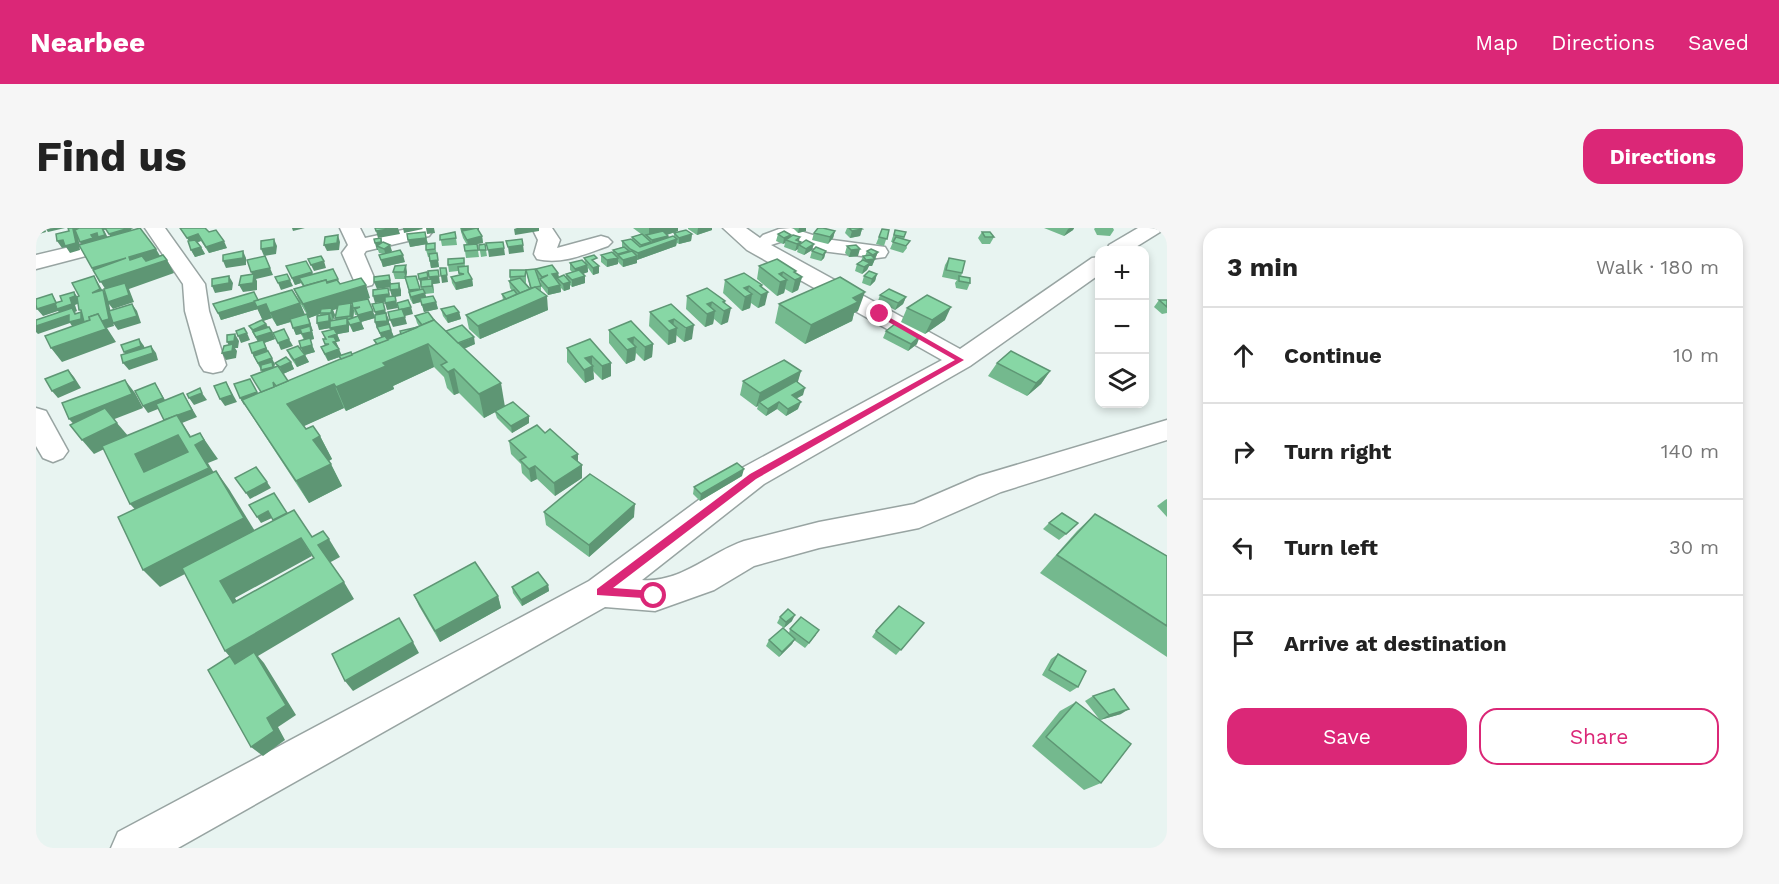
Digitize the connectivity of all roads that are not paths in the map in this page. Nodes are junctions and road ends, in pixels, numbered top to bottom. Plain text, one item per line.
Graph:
1 (542, 228) edge
2 (733, 228) edge
3 (1110, 228) edge
4 (161, 229) edge
5 (422, 232) edge
6 (1152, 233) edge
7 (355, 237) edge
8 (771, 237) edge
9 (601, 242) dead end
10 (1125, 246) edge
11 (877, 252) edge
12 (36, 262) edge
13 (1095, 266) edge
14 (364, 280) edge
15 (961, 360) junction
16 (213, 365) dead end
17 (36, 418) edge
18 (1167, 430) edge
19 (53, 451) dead end
20 (601, 592) junction
21 (134, 848) edge

1 - 9 street
2 - 8 street
3 - 6 street
4 - 12 street
4 - 16 street
5 - 7 street
6 - 10 street
7 - 14 street
8 - 11 street
8 - 15 street
13 - 15 street
15 - 20 street
17 - 19 street
18 - 20 street
20 - 21 street

